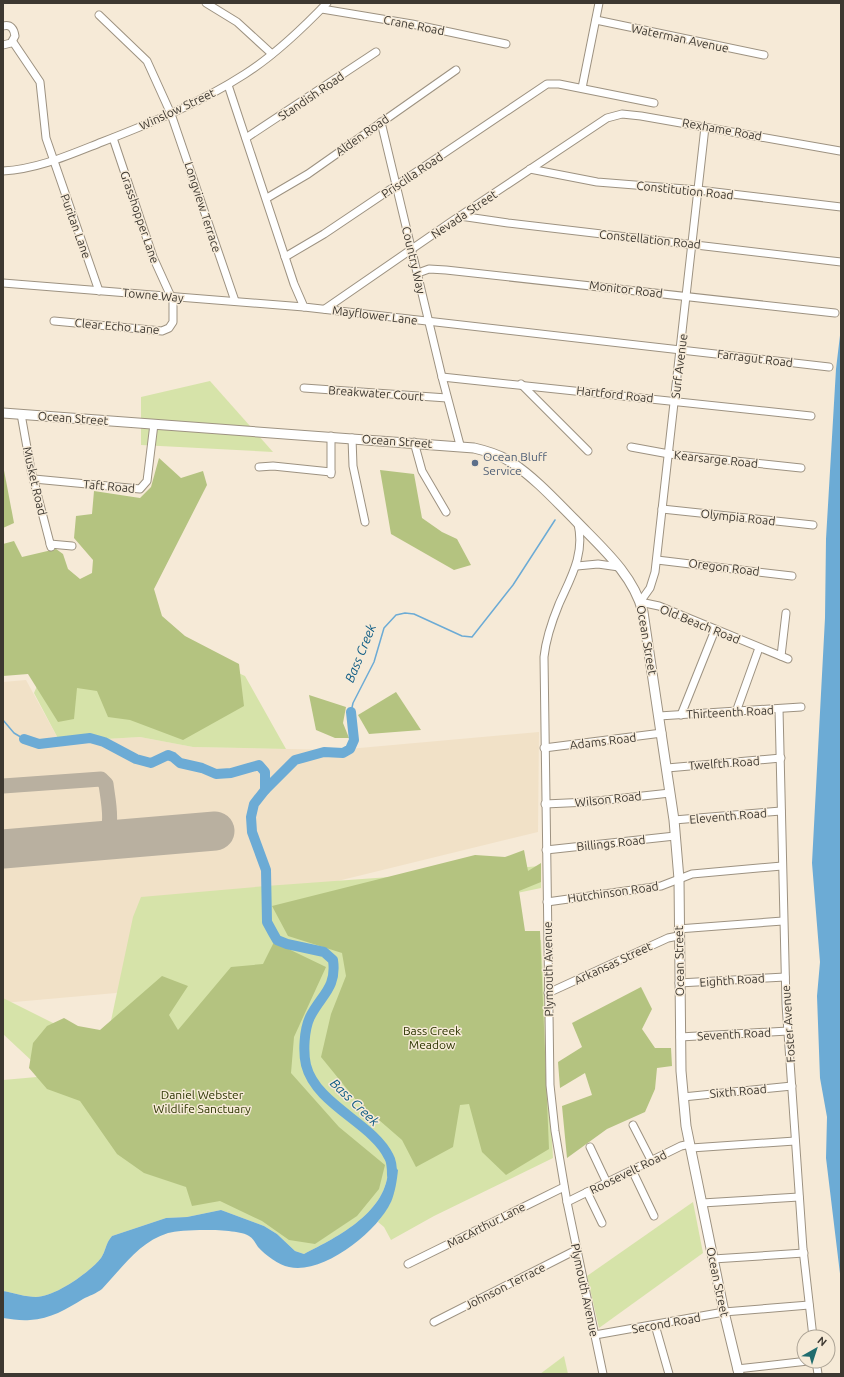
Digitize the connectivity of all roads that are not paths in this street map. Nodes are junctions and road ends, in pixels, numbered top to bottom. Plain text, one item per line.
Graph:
1 (206, 3) edge
2 (328, 3) edge
3 (599, 3) edge
4 (322, 9) junction
5 (100, 15) dead end
6 (596, 20) junction
7 (3, 26) edge
8 (13, 42) junction
9 (506, 44) dead end
10 (3, 45) edge
11 (376, 52) dead end
12 (272, 54) junction
13 (764, 55) dead end
14 (456, 70) dead end
15 (228, 85) junction
16 (582, 88) junction
17 (654, 103) dead end
18 (171, 114) junction
19 (604, 120) joint
20 (382, 122) junction
21 (706, 127) junction
22 (113, 138) junction
23 (246, 138) junction
24 (840, 151) dead end
25 (53, 161) junction
26 (530, 169) junction
27 (3, 171) edge
28 (396, 185) junction
29 (698, 190) junction
30 (266, 198) junction
31 (841, 207) edge
32 (460, 216) junction
33 (692, 244) junction
34 (412, 250) junction
35 (285, 257) junction
36 (841, 262) edge
37 (418, 273) junction
38 (3, 283) edge
39 (99, 291) junction
40 (170, 296) junction
41 (686, 296) junction
42 (235, 301) junction
43 (304, 307) junction
44 (325, 309) junction
45 (835, 313) dead end
46 (54, 321) dead end
47 (429, 322) junction
48 (681, 350) junction
49 (829, 367) dead end
50 (442, 377) junction
51 (521, 384) junction
52 (304, 388) dead end
53 (447, 398) junction
54 (675, 400) junction
55 (3, 413) edge
56 (21, 414) junction
57 (811, 416) dead end
58 (154, 424) junction
59 (331, 436) junction
60 (352, 438) junction
61 (414, 442) junction
62 (460, 445) junction
63 (631, 447) dead end
64 (588, 451) dead end
65 (669, 454) junction
66 (259, 467) dead end
67 (801, 468) dead end
68 (34, 479) junction
69 (662, 509) junction
70 (446, 512) dead end
71 (365, 522) dead end
72 (578, 524) junction
73 (813, 525) dead end
74 (72, 546) dead end
75 (656, 560) junction
76 (577, 566) junction
77 (619, 567) junction
78 (792, 576) dead end
79 (640, 602) junction
80 (786, 613) dead end
81 (715, 630) junction
82 (760, 648) junction
83 (801, 707) dead end
84 (778, 709) junction
85 (736, 712) junction
86 (681, 715) junction
87 (659, 716) junction
88 (662, 734) junction
89 (544, 748) junction
90 (780, 758) junction
91 (667, 768) junction
92 (670, 793) junction
93 (545, 804) junction
94 (781, 811) junction
95 (674, 820) junction
96 (675, 836) junction
97 (546, 850) junction
98 (782, 866) junction
99 (678, 879) junction
100 (547, 902) junction
101 (783, 921) junction
102 (678, 932) junction
103 (785, 977) junction
104 (680, 983) junction
105 (548, 993) junction
106 (788, 1031) junction
107 (680, 1038) junction
108 (792, 1086) junction
109 (683, 1097) junction
110 (633, 1125) dead end
111 (795, 1141) junction
112 (690, 1146) junction
113 (590, 1147) dead end
114 (651, 1160) junction
115 (632, 1170) junction
116 (607, 1183) junction
117 (564, 1187) junction
118 (587, 1192) junction
119 (799, 1197) junction
120 (567, 1202) junction
121 (702, 1203) junction
122 (654, 1216) dead end
123 (602, 1223) dead end
124 (576, 1250) junction
125 (804, 1253) junction
126 (713, 1259) junction
127 (408, 1264) dead end
128 (808, 1305) junction
129 (724, 1312) junction
130 (434, 1322) dead end
131 (655, 1325) junction
132 (812, 1329) edge
133 (595, 1335) junction
134 (796, 1363) edge
135 (738, 1372) edge
136 (603, 1374) edge
137 (669, 1374) edge

1 - 12 street
2 - 4 street, Winslow Street
3 - 6 street
4 - 9 street, Crane Road
4 - 12 street, Winslow Street
5 - 18 street, Longview Terrace
6 - 13 street, Waterman Avenue
6 - 16 street
7 - 8 street, Puritan Lane
8 - 10 street
8 - 25 street, Puritan Lane
11 - 23 street, Standish Road
12 - 15 street, Winslow Street
14 - 20 street, Alden Road
15 - 18 street, Winslow Street
15 - 23 street
16 - 17 street, Priscilla Road
16 - 28 street, Priscilla Road
18 - 22 street, Winslow Street
18 - 42 street, Longview Terrace
19 - 21 street, Rexhame Road
19 - 26 street, Nevada Street
20 - 28 street, Country Way
20 - 30 street, Alden Road
21 - 24 street, Rexhame Road
21 - 29 street, Surf Avenue
22 - 25 street, Winslow Street
22 - 40 street, Grasshopper Lane
23 - 30 street
25 - 27 street, Winslow Street
25 - 39 street, Puritan Lane
26 - 29 street, Constitution Road
26 - 32 street, Nevada Street
28 - 34 street, Country Way
28 - 35 street, Priscilla Road
29 - 31 street, Constitution Road
29 - 33 street, Surf Avenue
30 - 35 street
32 - 33 street, Constellation Road
32 - 34 street, Nevada Street
33 - 36 street, Constellation Road
33 - 41 street, Surf Avenue
34 - 37 street, Country Way
34 - 44 street, Nevada Street
35 - 43 street
37 - 41 street, Monitor Road
37 - 47 street, Country Way
38 - 39 street, Towne Way
39 - 40 street, Towne Way
40 - 42 street, Towne Way
40 - 46 street, Clear Echo Lane
41 - 45 street, Monitor Road
41 - 48 street, Surf Avenue
42 - 43 street, Towne Way
43 - 44 street, Mayflower Lane
44 - 47 street, Mayflower Lane
47 - 48 street, Mayflower Lane
47 - 50 street, Country Way
48 - 49 street, Farragut Road
48 - 54 street, Surf Avenue
50 - 51 street, Hartford Road
50 - 53 street, Country Way
51 - 54 street, Hartford Road
51 - 64 street
52 - 53 street, Breakwater Court
53 - 62 street, Country Way
54 - 57 street, Hartford Road
54 - 65 street, Surf Avenue
55 - 56 main road, Ocean Street
56 - 58 main road, Ocean Street
56 - 68 street, Musket Road
58 - 59 main road, Ocean Street
58 - 68 street, Taft Road
59 - 60 main road, Ocean Street
59 - 66 street
60 - 61 main road, Ocean Street
60 - 71 street
61 - 62 main road, Ocean Street
61 - 70 street
62 - 72 main road, Ocean Street
63 - 65 street, Kearsarge Road
65 - 67 street, Kearsarge Road
65 - 69 street, Surf Avenue
68 - 74 street, Musket Road
69 - 73 street, Olympia Road
69 - 75 street, Surf Avenue
72 - 76 street, Plymouth Avenue
72 - 77 main road, Ocean Street
75 - 78 street, Oregon Road
75 - 79 street, Surf Avenue
76 - 77 street
76 - 89 street, Plymouth Avenue
77 - 79 main road, Ocean Street
79 - 81 street, Old Beach Road
79 - 87 main road, Ocean Street
80 - 82 street, Old Beach Road
81 - 82 street, Old Beach Road
81 - 86 street
82 - 85 street
83 - 84 street, Thirteenth Road
84 - 85 street, Thirteenth Road
84 - 90 street, Foster Avenue
85 - 86 street, Thirteenth Road
86 - 87 street, Thirteenth Road
87 - 88 main road, Ocean Street
88 - 89 street, Adams Road
88 - 91 main road, Ocean Street
89 - 93 street, Plymouth Avenue
90 - 91 street, Twelfth Road
90 - 94 street, Foster Avenue
91 - 92 main road, Ocean Street
92 - 93 street, Wilson Road
92 - 95 main road, Ocean Street
93 - 97 street, Plymouth Avenue
94 - 95 street, Eleventh Road
94 - 98 street, Foster Avenue
95 - 96 main road, Ocean Street
96 - 97 street, Billings Road
96 - 99 main road, Ocean Street
97 - 100 street, Plymouth Avenue
98 - 99 street, Hutchinson Road
98 - 101 street, Foster Avenue
99 - 100 street, Hutchinson Road
99 - 102 main road, Ocean Street
100 - 105 street, Plymouth Avenue
101 - 102 street, Arkansas Street
101 - 103 street, Foster Avenue
102 - 104 main road, Ocean Street
102 - 105 street, Arkansas Street
103 - 104 street, Eighth Road
103 - 106 street, Foster Avenue
104 - 107 main road, Ocean Street
105 - 117 street, Plymouth Avenue
106 - 107 street, Seventh Road
106 - 108 street, Foster Avenue
107 - 109 main road, Ocean Street
108 - 109 street, Sixth Road
108 - 111 street, Foster Avenue
109 - 112 main road, Ocean Street
110 - 114 street
111 - 112 street, Roosevelt Road
111 - 119 street, Foster Avenue
112 - 114 street, Roosevelt Road
112 - 121 main road, Ocean Street
113 - 116 street
114 - 115 street, Roosevelt Road
115 - 116 street, Roosevelt Road
115 - 122 street
116 - 118 street, Roosevelt Road
117 - 120 street, Plymouth Avenue
117 - 127 street, MacArthur Lane
118 - 120 street, Roosevelt Road
118 - 123 street
119 - 121 street
119 - 125 street, Foster Avenue
120 - 124 street, Plymouth Avenue
121 - 126 main road, Ocean Street
124 - 130 street, Johnson Terrace
124 - 133 street, Plymouth Avenue
125 - 126 street
125 - 128 street, Foster Avenue
126 - 129 main road, Ocean Street
128 - 129 street, Second Road
128 - 132 street, Foster Avenue
129 - 131 street, Second Road
129 - 135 main road, Ocean Street
131 - 133 street, Second Road
131 - 137 street
133 - 136 street, Plymouth Avenue
134 - 135 street

